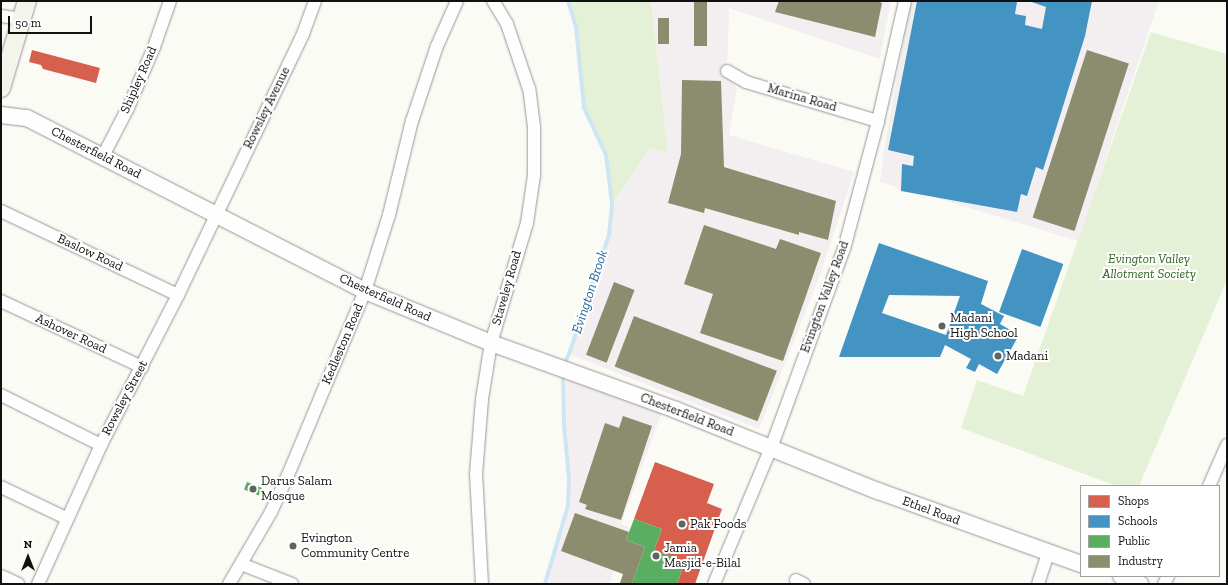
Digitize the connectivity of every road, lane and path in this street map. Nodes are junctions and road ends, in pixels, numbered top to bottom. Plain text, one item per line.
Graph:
1 (27, 1) edge
2 (170, 1) edge
3 (315, 1) edge
4 (457, 1) edge
5 (493, 1) edge
6 (905, 1) edge
7 (1, 16) edge
8 (22, 19) junction
9 (727, 71) dead end
10 (1, 88) edge
11 (1, 115) edge
12 (878, 121) junction
13 (103, 156) junction
14 (1, 211) edge
15 (216, 214) junction
16 (365, 291) junction
17 (178, 295) junction
18 (1, 301) edge
19 (492, 343) junction
20 (142, 367) junction
21 (1, 395) edge
22 (101, 445) junction
23 (1227, 445) edge
24 (777, 450) junction
25 (1208, 485) edge
26 (1, 486) edge
27 (66, 518) junction
28 (1048, 554) junction
29 (241, 564) junction
30 (1080, 564) edge
31 (1, 576) edge
32 (1123, 577) edge
33 (18, 584) edge
34 (38, 584) edge
35 (230, 584) edge
36 (292, 584) edge
37 (482, 584) edge
38 (714, 584) edge
39 (1038, 584) edge
40 (1140, 584) edge

1 - 8 main road
2 - 13 street, Shipley Road
3 - 15 street, Rowsley Avenue
4 - 16 street, Kedleston Road
5 - 19 street, Staveley Road
6 - 12 street, Evington Valley Road
7 - 8 street
8 - 10 main road
9 - 12 street, Marina Road
11 - 13 street, Chesterfield Road
12 - 24 street, Evington Valley Road
13 - 15 street, Chesterfield Road
14 - 17 street, Baslow Road
15 - 16 street, Chesterfield Road
15 - 17 street, Rowsley Street
16 - 19 street, Chesterfield Road
16 - 29 street, Kedleston Road
17 - 20 street, Rowsley Street
18 - 20 street, Ashover Road
19 - 24 street, Chesterfield Road
19 - 37 street, Staveley Road
20 - 22 street, Rowsley Street
21 - 22 street
22 - 27 street, Rowsley Street
23 - 25 street
24 - 28 street, Ethel Road
24 - 38 street, Evington Valley Road
26 - 27 street
27 - 34 street, Rowsley Street
28 - 30 street, Ethel Road
28 - 39 street
29 - 35 street, Kedleston Road
29 - 36 street
31 - 33 street
32 - 40 street

